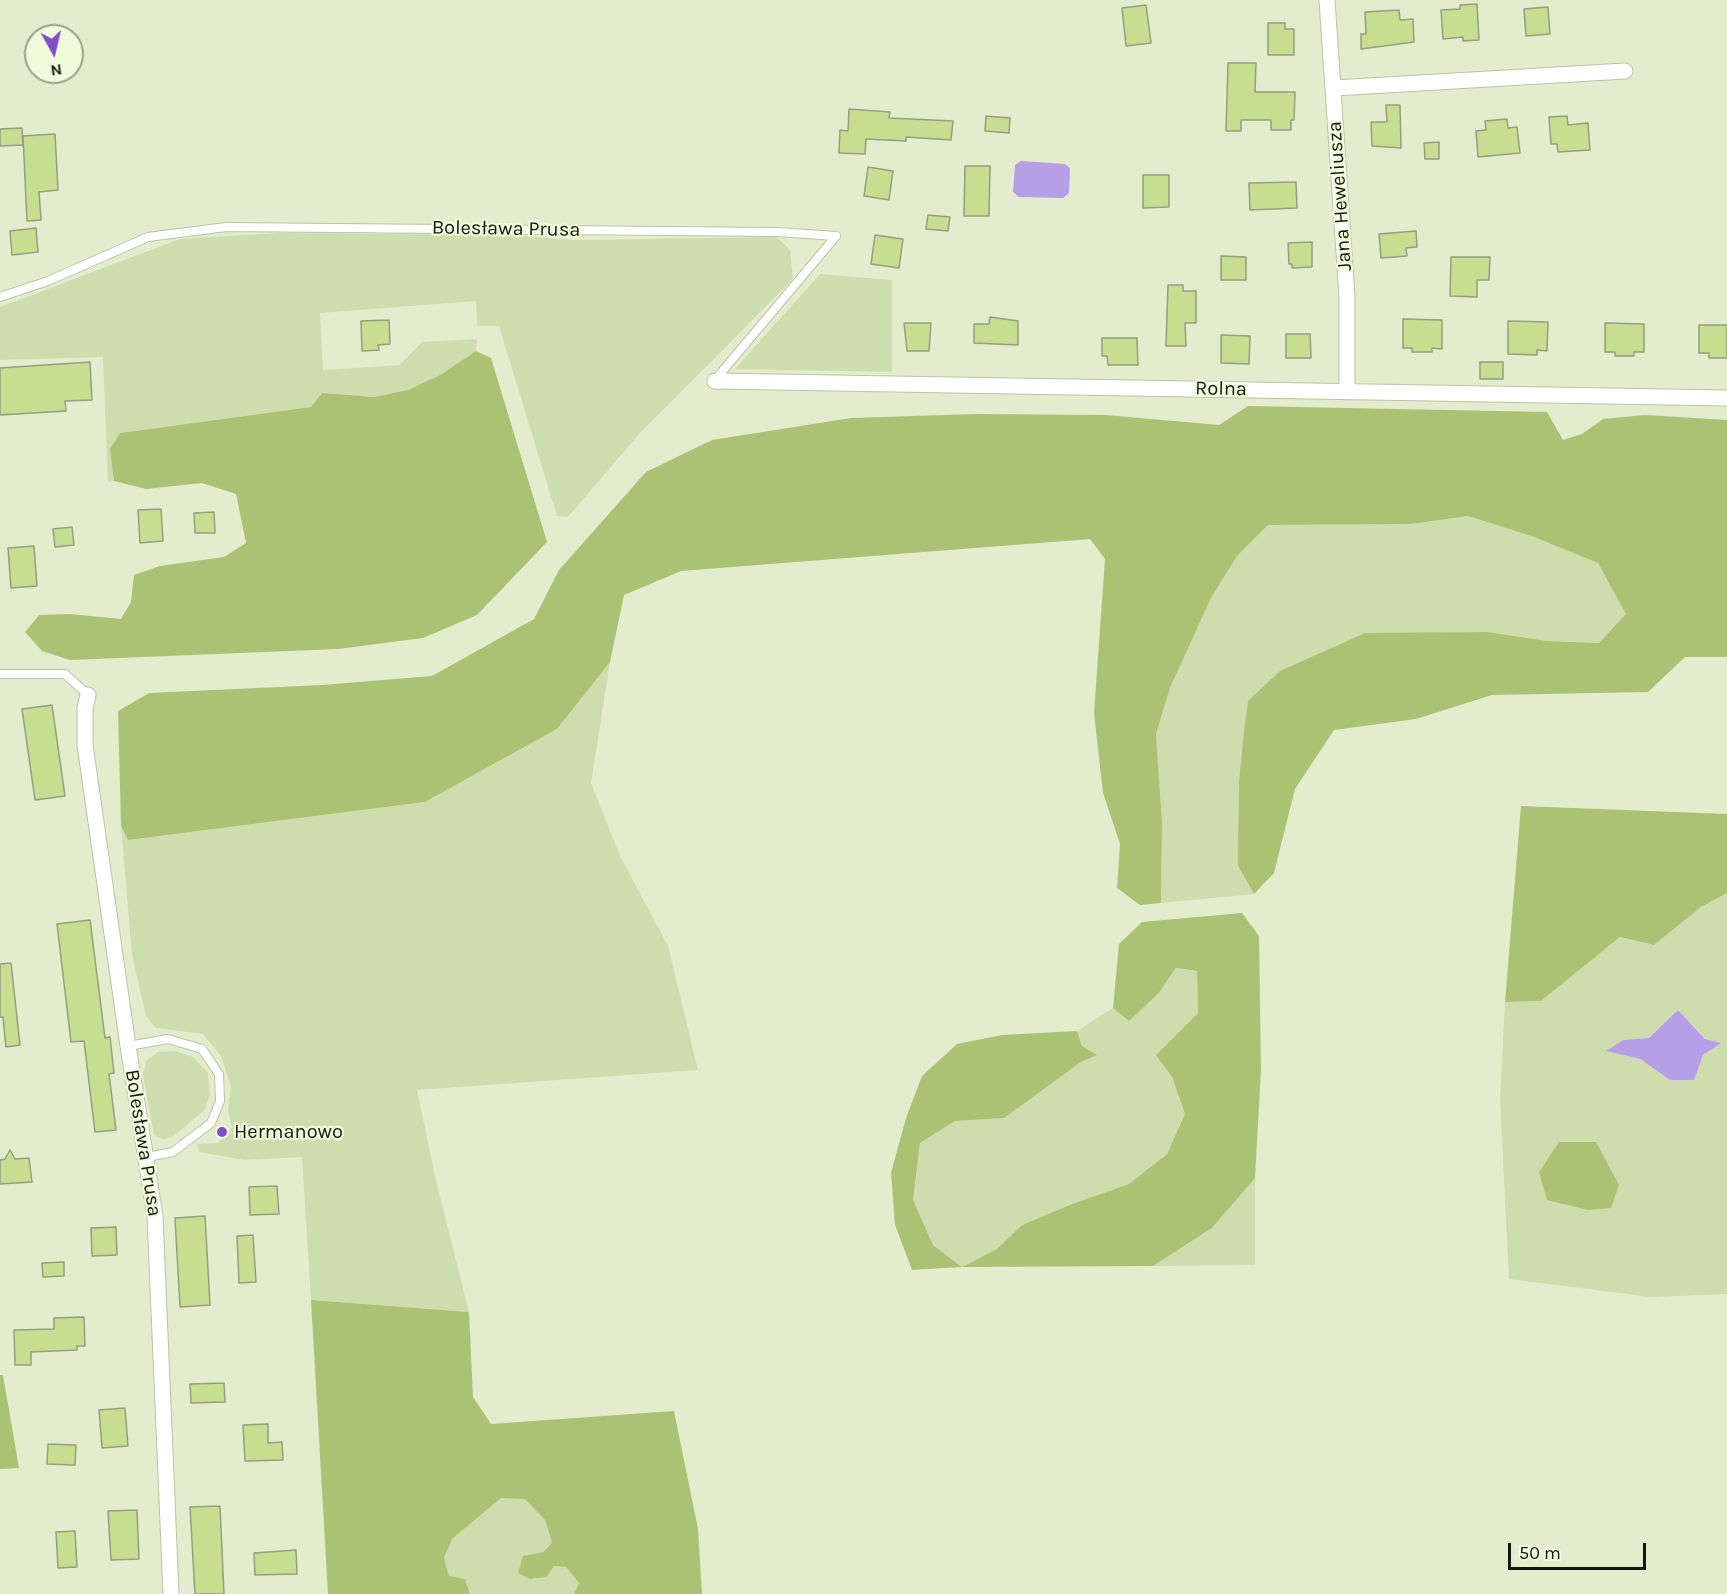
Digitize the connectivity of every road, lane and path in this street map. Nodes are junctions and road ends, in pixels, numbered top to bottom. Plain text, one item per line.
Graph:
1 (1327, 0) edge
2 (1625, 71) dead end
3 (1334, 88) junction
4 (0, 297) edge
5 (715, 381) joint
6 (1347, 392) junction
7 (1727, 398) edge
8 (0, 674) edge
9 (88, 695) joint
10 (128, 1046) junction
11 (147, 1157) junction
12 (171, 1594) edge

1 - 3 street, Jana Heweliusza
2 - 3 street
3 - 6 street, Jana Heweliusza
4 - 5 lane, Bolesława Prusa
5 - 6 street, Rolna
6 - 7 street, Rolna
8 - 9 lane
9 - 10 street, Bolesława Prusa
10 - 11 street, Bolesława Prusa
10 - 11 lane
11 - 12 street, Bolesława Prusa

